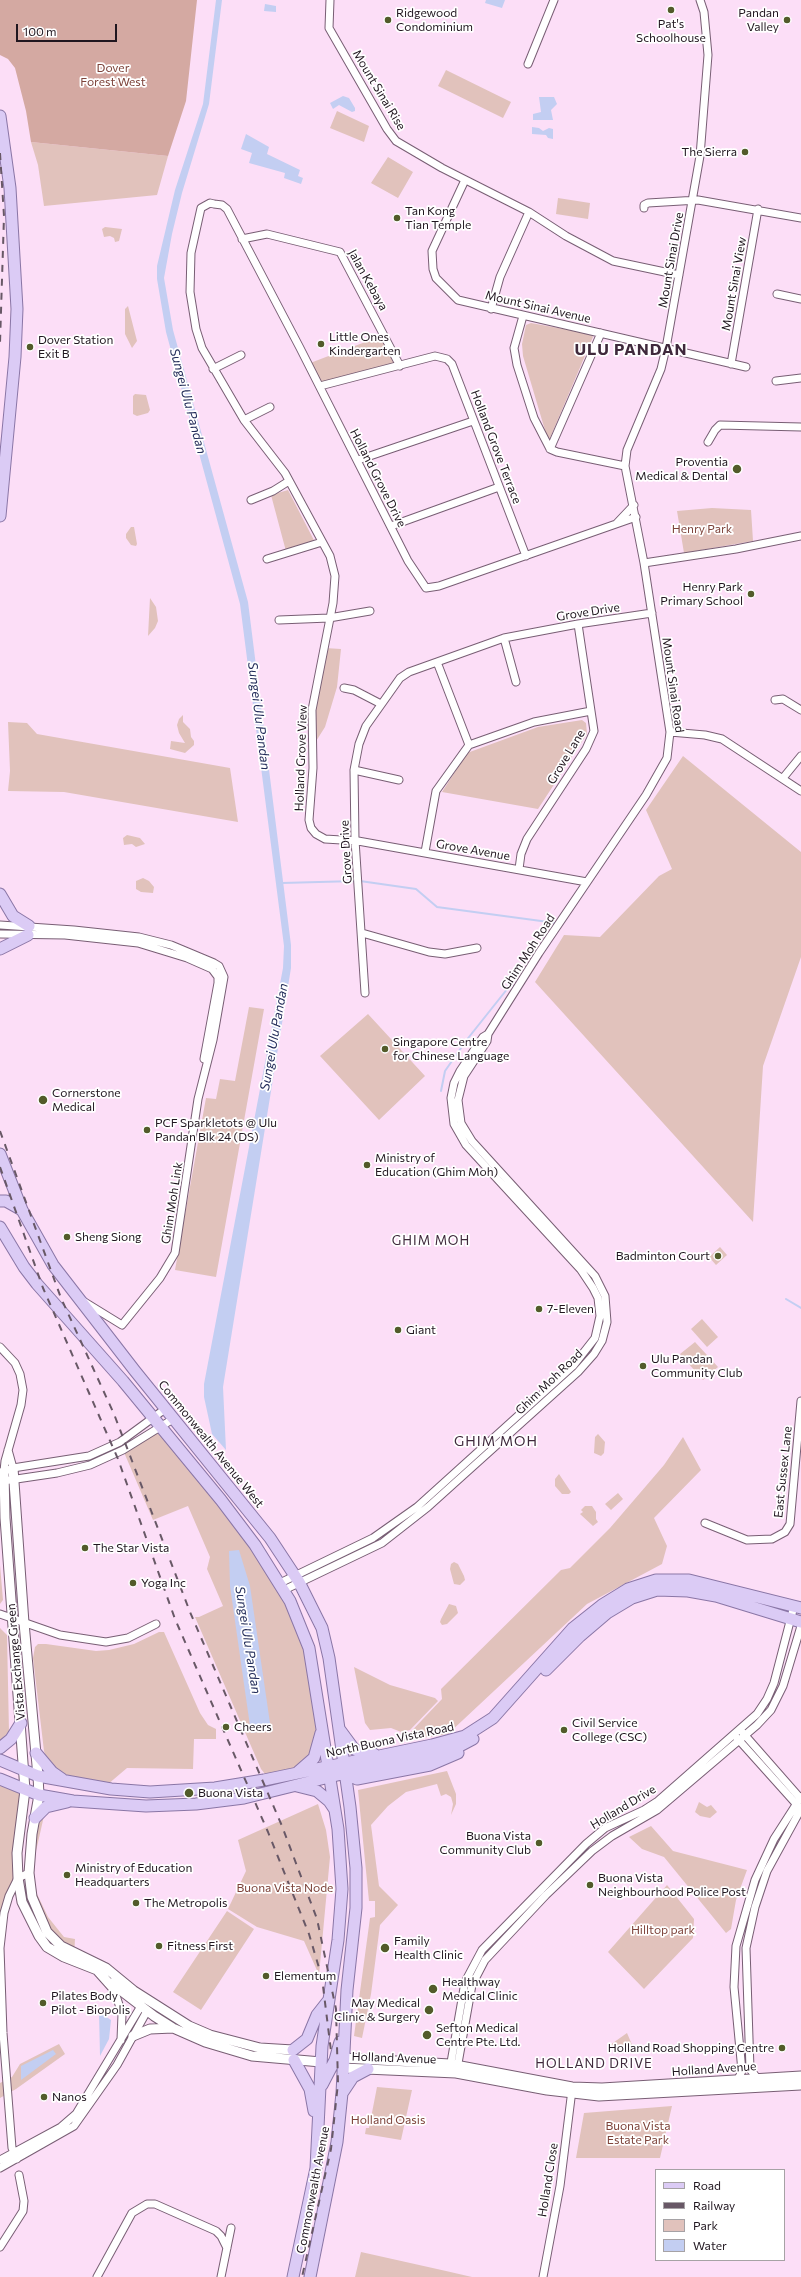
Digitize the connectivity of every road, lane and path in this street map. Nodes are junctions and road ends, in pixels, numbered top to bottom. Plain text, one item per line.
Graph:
1 (330, 0) edge
2 (554, 0) edge
3 (700, 0) edge
4 (528, 64) dead end
5 (0, 116) edge
6 (465, 180) junction
7 (692, 200) junction
8 (214, 204) joint
9 (644, 208) dead end
10 (758, 209) junction
11 (529, 212) junction
12 (801, 218) edge
13 (242, 239) junction
14 (679, 275) junction
15 (776, 294) dead end
16 (801, 299) edge
17 (491, 309) junction
18 (522, 316) junction
19 (601, 333) junction
20 (666, 348) junction
21 (240, 355) dead end
22 (731, 364) junction
23 (400, 366) junction
24 (746, 367) dead end
25 (213, 369) junction
26 (801, 378) edge
27 (776, 381) dead end
28 (320, 386) junction
29 (270, 407) dead end
30 (244, 420) junction
31 (474, 422) junction
32 (801, 428) edge
33 (708, 442) dead end
34 (550, 449) junction
35 (358, 460) junction
36 (625, 466) junction
37 (289, 481) junction
38 (499, 488) junction
39 (251, 500) dead end
40 (634, 505) junction
41 (0, 516) edge
42 (636, 516) junction
43 (616, 524) junction
44 (391, 526) junction
45 (801, 536) edge
46 (322, 542) junction
47 (526, 556) junction
48 (267, 559) dead end
49 (644, 563) junction
50 (370, 611) dead end
51 (652, 614) junction
52 (329, 618) junction
53 (278, 620) dead end
54 (578, 624) junction
55 (504, 638) junction
56 (436, 662) junction
57 (516, 682) dead end
58 (344, 688) dead end
59 (775, 700) dead end
60 (381, 704) junction
61 (801, 710) edge
62 (591, 711) junction
63 (670, 732) junction
64 (469, 745) junction
65 (801, 756) edge
66 (354, 770) junction
67 (783, 778) junction
68 (399, 780) dead end
69 (801, 791) edge
70 (355, 840) junction
71 (425, 852) junction
72 (519, 869) junction
73 (587, 882) junction
74 (0, 894) edge
75 (0, 925) edge
76 (29, 931) junction
77 (362, 932) junction
78 (0, 934) edge
79 (478, 948) dead end
80 (0, 949) edge
81 (365, 993) dead end
82 (0, 1154) edge
83 (0, 1201) edge
84 (22, 1210) junction
85 (0, 1227) edge
86 (77, 1298) junction
87 (0, 1347) edge
88 (801, 1401) edge
89 (165, 1409) junction
90 (173, 1419) junction
91 (156, 1423) junction
92 (5, 1473) edge
93 (14, 1480) junction
94 (705, 1523) dead end
95 (297, 1578) junction
96 (282, 1586) junction
97 (798, 1607) edge
98 (0, 1614) edge
99 (13, 1619) junction
100 (796, 1621) edge
101 (24, 1624) junction
102 (156, 1624) dead end
103 (801, 1626) edge
104 (21, 1723) junction
105 (338, 1726) junction
106 (322, 1727) junction
107 (740, 1736) junction
108 (0, 1748) edge
109 (36, 1752) junction
110 (388, 1754) junction
111 (0, 1760) edge
112 (344, 1768) junction
113 (24, 1771) junction
114 (330, 1772) junction
115 (38, 1776) junction
116 (0, 1779) edge
117 (293, 1780) junction
118 (67, 1782) junction
119 (25, 1790) junction
120 (39, 1795) junction
121 (73, 1801) junction
122 (800, 1803) edge
123 (336, 1810) junction
124 (35, 1818) junction
125 (29, 1873) junction
126 (18, 1878) junction
127 (107, 1979) junction
128 (114, 1989) joint
129 (328, 2000) junction
130 (149, 2005) junction
131 (1, 2011) edge
132 (173, 2028) junction
133 (133, 2036) junction
134 (121, 2042) junction
135 (229, 2046) junction
136 (322, 2046) junction
137 (293, 2055) junction
138 (321, 2062) junction
139 (340, 2062) junction
140 (368, 2069) junction
141 (453, 2069) junction
142 (801, 2076) edge
143 (757, 2078) junction
144 (738, 2079) junction
145 (801, 2085) edge
146 (572, 2090) junction
147 (319, 2091) junction
148 (342, 2093) junction
149 (317, 2127) junction
150 (15, 2156) junction
151 (0, 2160) edge
152 (0, 2168) edge
153 (19, 2175) dead end
154 (230, 2228) dead end
155 (0, 2247) edge
156 (227, 2248) junction
157 (98, 2277) edge
158 (221, 2277) edge
159 (293, 2277) edge
160 (310, 2277) edge
161 (543, 2277) edge

1 - 6 street, Mount Sinai Rise
2 - 4 street
3 - 7 street, Mount Sinai Drive
5 - 41 main road
6 - 11 street, Mount Sinai Rise
6 - 17 street, Mount Sinai Avenue
7 - 9 street
7 - 10 street
7 - 14 street, Mount Sinai Drive
8 - 13 street, Holland Grove Drive
8 - 25 street, Holland Grove View
10 - 12 street
10 - 22 street, Mount Sinai View
11 - 14 street, Mount Sinai Rise
11 - 17 street
13 - 23 street, Jalan Kebaya
13 - 28 street, Holland Grove Drive
14 - 20 street, Mount Sinai Drive
15 - 16 street
17 - 18 street, Mount Sinai Avenue
18 - 19 street, Mount Sinai Avenue
18 - 34 street
19 - 20 street, Mount Sinai Avenue
19 - 34 street
20 - 22 street, Mount Sinai Avenue
20 - 36 street, Mount Sinai Drive
21 - 25 street
22 - 24 street, Mount Sinai Avenue
23 - 28 street
23 - 31 street, Holland Grove Terrace
25 - 30 street, Holland Grove View
26 - 27 street
28 - 35 street, Holland Grove Drive
29 - 30 street
30 - 37 street, Holland Grove View
31 - 35 street
31 - 38 street, Holland Grove Terrace
32 - 33 street
34 - 36 street
35 - 44 street, Holland Grove Drive
36 - 40 street, Mount Sinai Drive
37 - 39 street
37 - 46 street, Holland Grove View
38 - 44 street
38 - 47 street, Holland Grove Terrace
40 - 42 street, Mount Sinai Drive
40 - 43 street, Holland Grove Drive
42 - 43 street, Holland Grove Drive
42 - 49 street, Mount Sinai Road
43 - 47 street, Holland Grove Drive
44 - 47 street, Holland Grove Drive
45 - 49 street
46 - 48 street
46 - 52 street, Holland Grove View
49 - 51 street, Mount Sinai Road
50 - 52 street
51 - 54 street, Grove Drive
51 - 63 street, Mount Sinai Road
52 - 53 street
52 - 70 street, Holland Grove View
54 - 55 street, Grove Drive
54 - 62 street, Grove Lane
55 - 56 street, Grove Drive
55 - 57 street
56 - 60 street, Grove Drive
56 - 64 street
58 - 60 street
59 - 61 street
60 - 66 street, Grove Drive
62 - 64 street
62 - 72 street, Grove Lane
63 - 67 street
63 - 73 street, Mount Sinai Road
64 - 71 street
65 - 67 street
66 - 68 street
66 - 70 street, Grove Drive
67 - 69 street
70 - 71 street, Grove Avenue
70 - 77 street, Grove Drive
71 - 72 street, Grove Avenue
72 - 73 street, Grove Avenue
73 - 95 street, Ghim Moh Road
74 - 76 main road
75 - 76 street, Ghim Moh Link
76 - 78 street, Ghim Moh Link
76 - 80 main road
76 - 86 street, Ghim Moh Link
77 - 79 street
77 - 81 street, Grove Drive
82 - 84 main road, Commonwealth Avenue West
83 - 84 main road
84 - 86 main road, Commonwealth Avenue West
85 - 91 main road
86 - 89 main road, Commonwealth Avenue West
87 - 92 street
88 - 94 street, East Sussex Lane
89 - 90 main road, Commonwealth Avenue West
89 - 91 street
90 - 91 street
90 - 95 main road, Commonwealth Avenue West
91 - 92 street
91 - 93 street
91 - 96 main road
92 - 93 street, Vista Exchange Green
92 - 99 street, Vista Exchange Green
93 - 101 street, Vista Exchange Green
95 - 96 street, Ghim Moh Road
95 - 105 main road, Commonwealth Avenue West
96 - 106 main road
97 - 100 street, Holland Drive
97 - 110 main road, North Buona Vista Road
98 - 99 street
99 - 101 street
99 - 104 street, Vista Exchange Green
100 - 107 street, Holland Drive
100 - 112 main road, North Buona Vista Road
101 - 102 street
101 - 109 street, Vista Exchange Green
103 - 107 street, Holland Drive
104 - 108 main road
104 - 113 street, Vista Exchange Green
105 - 110 main road
105 - 112 main road, Commonwealth Avenue West
106 - 114 main road
106 - 117 main road
107 - 122 street
107 - 141 street, Holland Drive
107 - 141 street, Holland Drive
109 - 115 street, Vista Exchange Green
109 - 118 main road
110 - 112 main road, North Buona Vista Road
111 - 113 main road, North Buona Vista Road
112 - 114 main road, North Buona Vista Road
112 - 139 main road
113 - 115 main road, North Buona Vista Road
113 - 119 street, Vista Exchange Green
114 - 117 main road, North Buona Vista Road
114 - 123 main road, Commonwealth Avenue
115 - 118 main road, North Buona Vista Road
115 - 120 street, Vista Exchange Green
116 - 119 main road, North Buona Vista Road
117 - 118 main road, North Buona Vista Road
117 - 121 main road, North Buona Vista Road
117 - 123 main road
119 - 120 main road, North Buona Vista Road
119 - 126 street, Vista Exchange Green
120 - 121 main road, North Buona Vista Road
120 - 124 street, Vista Exchange Green
121 - 124 main road
122 - 143 street
122 - 144 street
123 - 129 main road, Commonwealth Avenue
124 - 125 street, Vista Exchange Green
125 - 126 street
125 - 130 street, Vista Exchange Green
126 - 127 street, Vista Exchange Green
126 - 131 street
127 - 128 street
127 - 130 street, Vista Exchange Green
128 - 134 street
129 - 136 main road, Commonwealth Avenue
129 - 137 main road
130 - 132 street
130 - 133 street
130 - 134 street
130 - 135 street
131 - 150 street
132 - 133 street
132 - 135 street
133 - 150 street
134 - 150 street
135 - 137 street
136 - 138 main road, Commonwealth Avenue
136 - 139 main road
137 - 138 street
137 - 149 main road
138 - 139 main road
138 - 147 main road, Commonwealth Avenue
139 - 140 street, Holland Avenue
139 - 141 street, Holland Avenue
139 - 147 main road
139 - 148 main road, Commonwealth Avenue
140 - 141 street, Holland Avenue
140 - 148 main road
141 - 146 street, Holland Avenue
142 - 143 street, Holland Avenue
143 - 144 street, Holland Avenue
144 - 146 street, Holland Avenue
145 - 146 street, Holland Avenue
146 - 161 street, Holland Close
147 - 149 main road, Commonwealth Avenue
148 - 160 main road, Commonwealth Avenue
149 - 159 main road, Commonwealth Avenue
150 - 151 street
150 - 152 street
153 - 155 street
154 - 156 street
156 - 157 street
156 - 158 street

